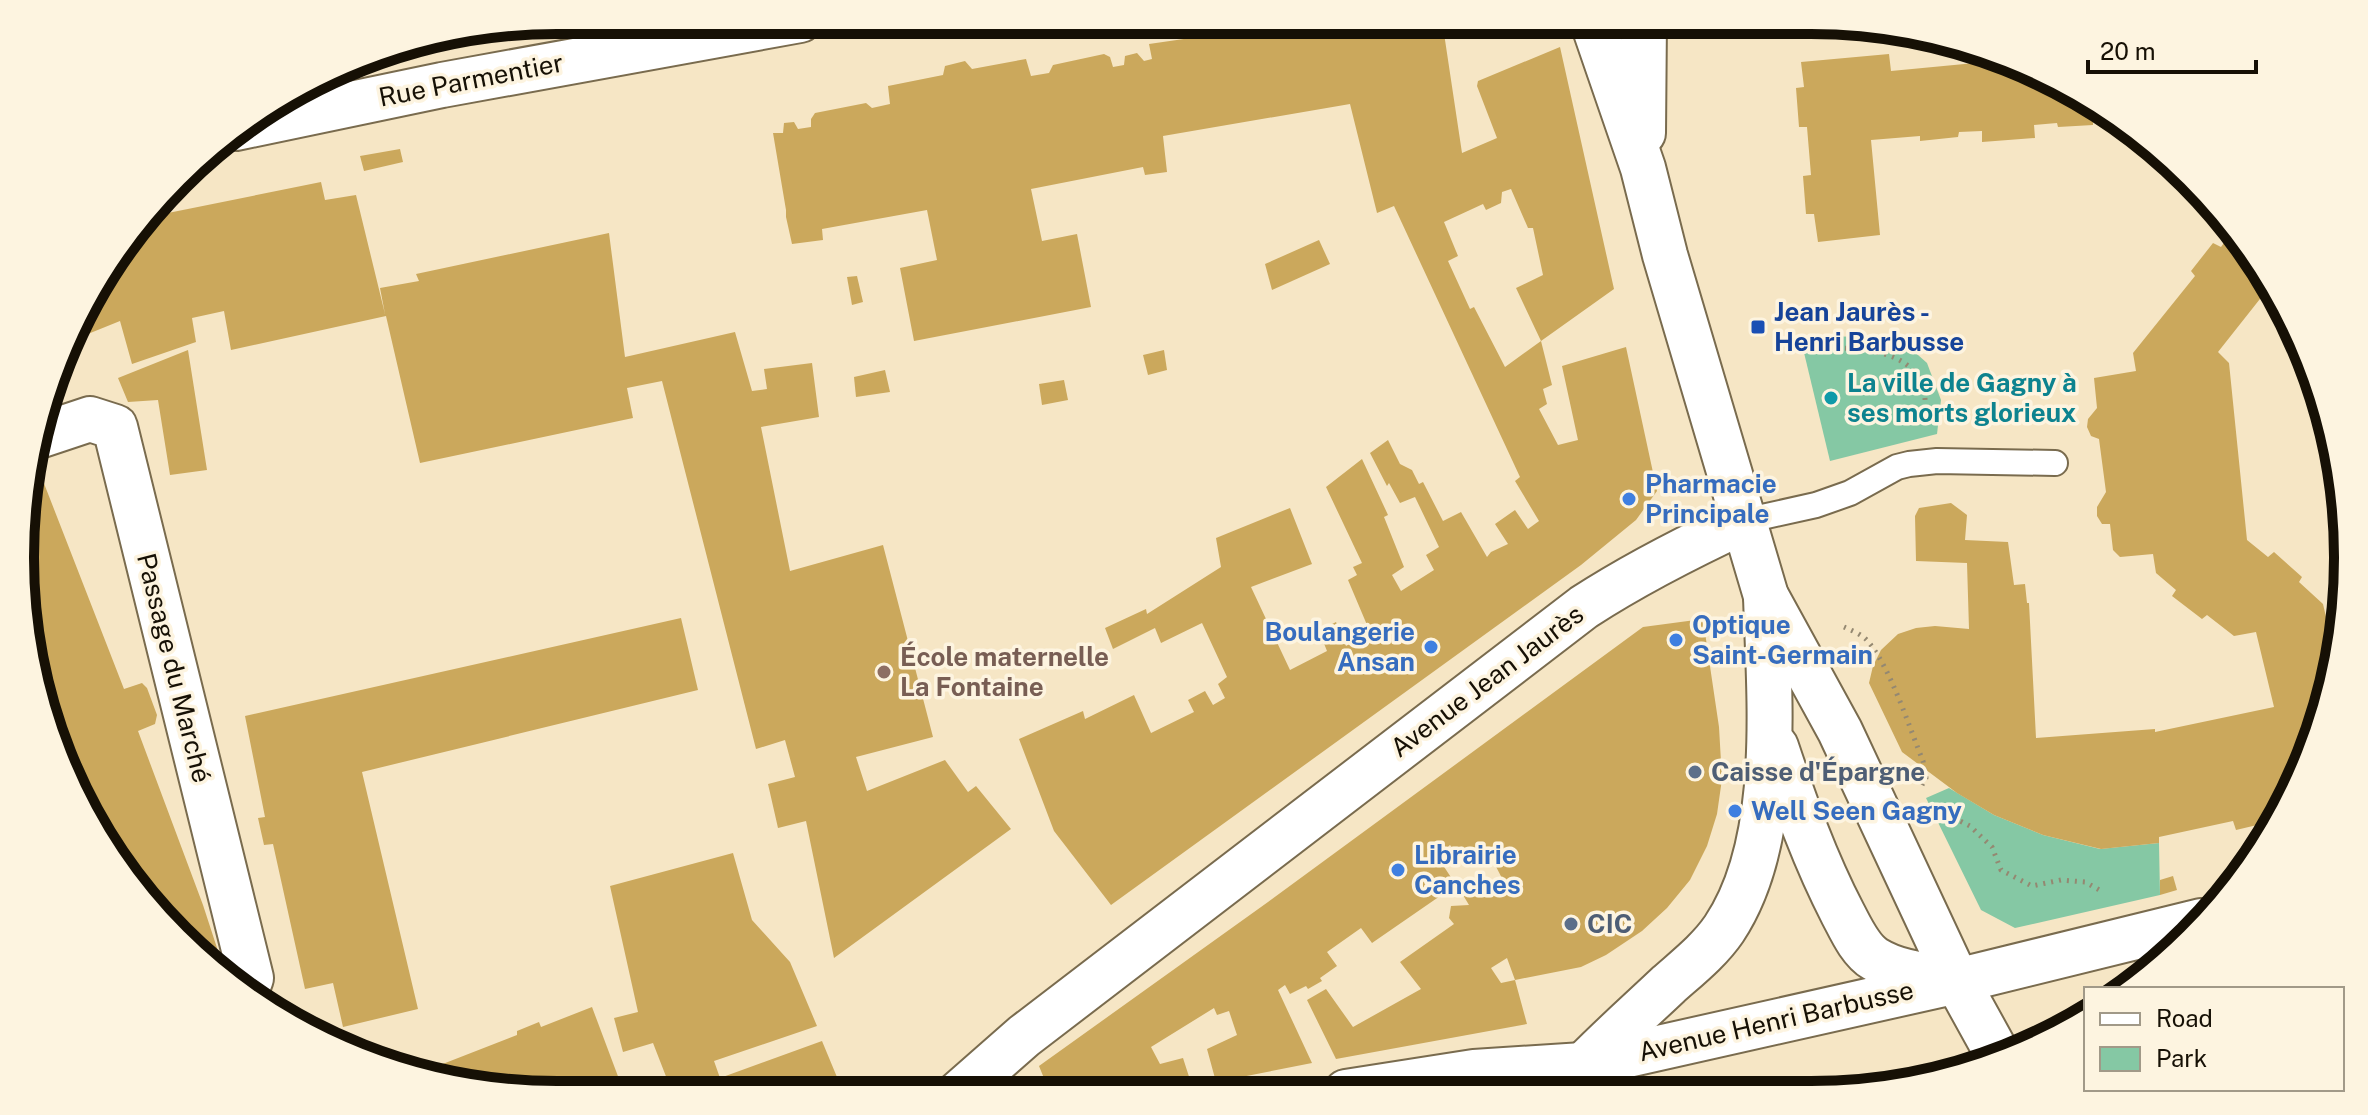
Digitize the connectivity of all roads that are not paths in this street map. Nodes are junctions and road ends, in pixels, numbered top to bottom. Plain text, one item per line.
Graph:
1 (723, 34) edge
2 (1597, 34) edge
3 (1644, 34) edge
4 (268, 121) edge
5 (1643, 168) junction
6 (49, 433) edge
7 (2055, 463) dead end
8 (1744, 521) junction
9 (1766, 596) junction
10 (1770, 728) junction
11 (2183, 925) edge
12 (250, 981) edge
13 (1957, 981) junction
14 (1994, 1048) edge
15 (1571, 1078) edge
16 (973, 1081) edge
17 (1416, 1081) edge

1 - 4 street, Rue Parmentier
2 - 5 street
3 - 5 street
5 - 8 street
6 - 12 street, Passage du Marché
7 - 8 lane
8 - 9 street
8 - 16 street, Avenue Jean Jaurès
9 - 10 street
9 - 13 street
10 - 13 street
10 - 15 street
11 - 13 street, Avenue Henri Barbusse
13 - 14 street
13 - 15 street, Avenue Henri Barbusse
15 - 17 street, Avenue Henri Barbusse

